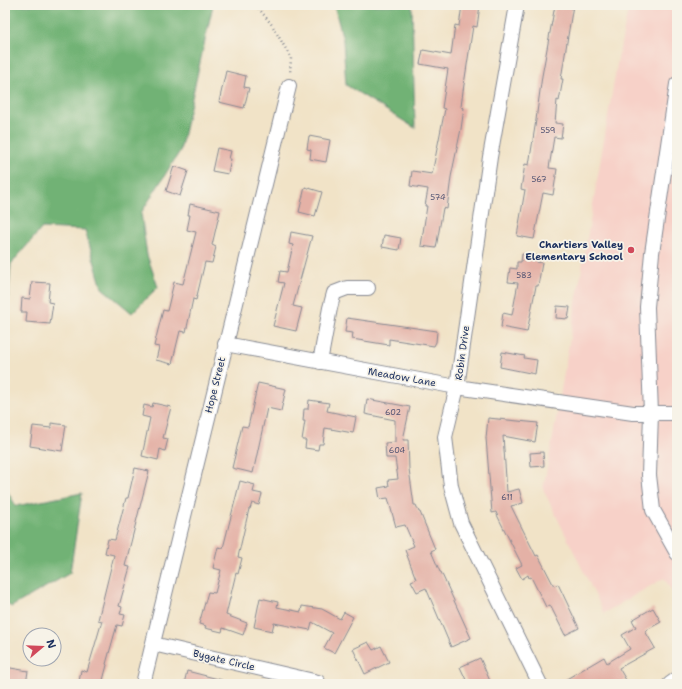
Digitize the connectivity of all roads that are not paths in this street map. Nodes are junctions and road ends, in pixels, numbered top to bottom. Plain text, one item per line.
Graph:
1 (517, 5) edge
2 (677, 84) edge
3 (289, 86) road end
4 (368, 288) dead end
5 (225, 344) junction
6 (320, 362) junction
7 (457, 387) junction
8 (651, 412) junction
9 (677, 413) edge
10 (677, 553) edge
11 (153, 644) junction
12 (677, 679) edge
13 (318, 682) dead end
14 (142, 684) edge
15 (540, 684) edge
16 (670, 684) edge

1 - 7 street, Robin Drive
2 - 8 street
3 - 5 street, Hope Street
4 - 6 street
5 - 6 street, Meadow Lane
5 - 11 street, Hope Street
6 - 7 street, Meadow Lane
7 - 8 street, Meadow Lane
7 - 15 street, Robin Drive
8 - 9 street, Meadow Lane
8 - 10 street
11 - 13 street, Bygate Circle
11 - 14 street, Hope Street
12 - 16 street

